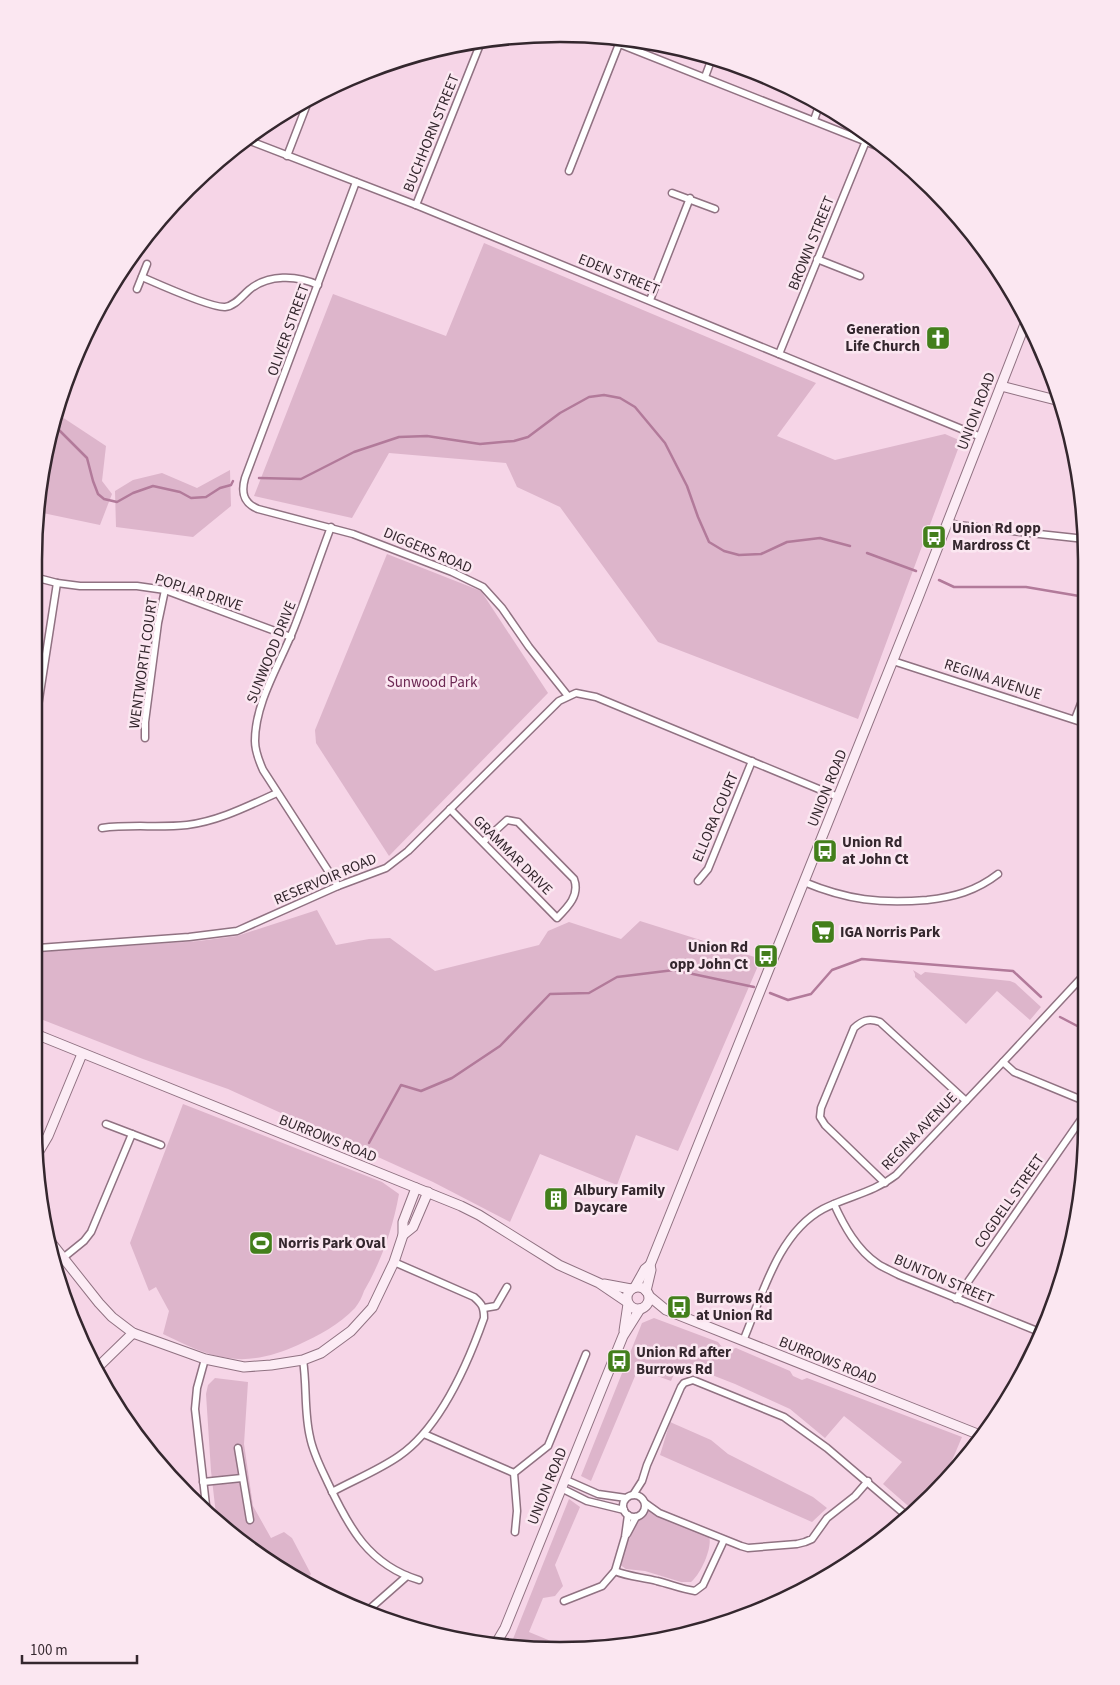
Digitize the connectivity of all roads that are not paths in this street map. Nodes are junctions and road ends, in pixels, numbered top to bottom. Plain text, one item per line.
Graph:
1 (618, 46) edge
2 (626, 47) edge
3 (478, 49) edge
4 (709, 65) edge
5 (704, 77) junction
6 (305, 110) edge
7 (817, 111) edge
8 (814, 120) junction
9 (860, 139) edge
10 (865, 142) edge
11 (254, 143) edge
12 (287, 156) junction
13 (569, 171) dead end
14 (356, 182) junction
15 (672, 193) dead end
16 (690, 198) junction
17 (416, 205) junction
18 (715, 209) dead end
19 (817, 259) junction
20 (147, 264) dead end
21 (860, 276) dead end
22 (142, 277) junction
23 (318, 284) junction
24 (137, 289) dead end
25 (650, 300) junction
26 (1023, 330) edge
27 (779, 354) junction
28 (1001, 386) junction
29 (1052, 400) edge
30 (981, 437) junction
31 (243, 487) joint
32 (948, 522) junction
33 (331, 527) junction
34 (1077, 538) edge
35 (42, 579) edge
36 (57, 583) junction
37 (165, 590) junction
38 (290, 637) junction
39 (893, 661) junction
40 (42, 680) edge
41 (568, 696) junction
42 (1078, 711) edge
43 (1075, 719) junction
44 (1078, 720) edge
45 (145, 738) dead end
46 (752, 762) junction
47 (277, 793) junction
48 (838, 797) junction
49 (450, 809) junction
50 (102, 828) dead end
51 (483, 842) junction
52 (998, 874) dead end
53 (698, 881) dead end
54 (804, 882) junction
55 (338, 886) junction
56 (42, 948) edge
57 (1078, 981) edge
58 (42, 1037) edge
59 (82, 1054) junction
60 (1003, 1062) junction
61 (1078, 1098) edge
62 (966, 1101) junction
63 (106, 1124) dead end
64 (1078, 1124) edge
65 (132, 1134) junction
66 (43, 1144) edge
67 (161, 1145) dead end
68 (885, 1183) junction
69 (416, 1188) junction
70 (428, 1192) junction
71 (834, 1204) junction
72 (403, 1235) junction
73 (58, 1252) edge
74 (63, 1258) junction
75 (394, 1262) junction
76 (650, 1265) junction
77 (599, 1283) junction
78 (507, 1286) dead end
79 (633, 1288) junction
80 (647, 1294) junction
81 (956, 1299) junction
82 (628, 1303) junction
83 (484, 1308) junction
84 (643, 1308) junction
85 (666, 1310) junction
86 (1034, 1331) edge
87 (133, 1333) junction
88 (623, 1336) junction
89 (744, 1341) junction
90 (586, 1354) dead end
91 (205, 1360) junction
92 (303, 1360) junction
93 (101, 1364) edge
94 (976, 1433) edge
95 (424, 1434) junction
96 (238, 1448) dead end
97 (514, 1473) junction
98 (242, 1478) junction
99 (642, 1481) junction
100 (203, 1482) junction
101 (868, 1482) junction
102 (562, 1484) junction
103 (332, 1492) junction
104 (633, 1495) junction
105 (626, 1498) junction
106 (644, 1500) junction
107 (205, 1502) edge
108 (903, 1512) edge
109 (626, 1513) junction
110 (659, 1513) junction
111 (639, 1515) junction
112 (250, 1520) dead end
113 (514, 1532) dead end
114 (625, 1537) junction
115 (724, 1540) junction
116 (615, 1571) junction
117 (407, 1576) junction
118 (419, 1580) dead end
119 (564, 1601) dead end
120 (372, 1607) edge
121 (499, 1639) edge

1 - 13 street
2 - 5 street
3 - 17 street, BUCHHORN STREET
4 - 5 street
5 - 8 street
6 - 12 street
7 - 8 street
8 - 9 street
10 - 19 street, BROWN STREET
11 - 12 street, EDEN STREET
12 - 14 street, EDEN STREET
14 - 17 street, EDEN STREET
14 - 23 street, OLIVER STREET
15 - 16 street
16 - 18 street
16 - 25 street
17 - 25 street, EDEN STREET
19 - 21 street
19 - 27 street, BROWN STREET
20 - 22 street
22 - 23 street
22 - 24 street
23 - 31 street, OLIVER STREET
25 - 27 street, EDEN STREET
26 - 28 main road, UNION ROAD
27 - 30 street, EDEN STREET
28 - 29 main road
28 - 30 main road, UNION ROAD
30 - 32 main road, UNION ROAD
31 - 33 street, DIGGERS ROAD
32 - 34 street
32 - 39 main road, UNION ROAD
33 - 38 street, SUNWOOD DRIVE
33 - 41 street, DIGGERS ROAD
35 - 36 street, POPLAR DRIVE
36 - 37 street, POPLAR DRIVE
36 - 40 street
37 - 38 street, POPLAR DRIVE
37 - 45 street, WENTWORTH COURT
38 - 47 street, SUNWOOD DRIVE
39 - 43 street, REGINA AVENUE
39 - 48 main road, UNION ROAD
41 - 46 street
41 - 49 street, RESERVOIR ROAD
42 - 43 street
43 - 44 street, REGINA AVENUE
46 - 48 street
46 - 53 street, ELLORA COURT
47 - 50 street
47 - 55 street, SUNWOOD DRIVE
48 - 54 main road, UNION ROAD
49 - 51 street, GRAMMAR DRIVE
49 - 55 street, RESERVOIR ROAD
51 - 51 street, GRAMMAR DRIVE
52 - 54 street
54 - 76 main road, UNION ROAD
55 - 56 street, RESERVOIR ROAD
57 - 60 street, REGINA AVENUE
58 - 59 main road, BURROWS ROAD
59 - 66 main road
59 - 69 main road, BURROWS ROAD
60 - 61 street
60 - 62 street, REGINA AVENUE
62 - 68 street, REGINA AVENUE
62 - 68 street
63 - 65 street
64 - 81 street, COGDELL STREET
65 - 67 street
65 - 74 street
68 - 71 street, REGINA AVENUE
69 - 70 main road, BURROWS ROAD
69 - 72 main road
70 - 72 main road
70 - 77 main road, BURROWS ROAD
71 - 81 street, BUNTON STREET
71 - 89 street, REGINA AVENUE
72 - 75 main road
73 - 74 main road
74 - 87 main road
75 - 83 street
75 - 92 main road
76 - 79 main road, UNION ROAD
76 - 80 main road, UNION ROAD
77 - 79 main road, BURROWS ROAD
77 - 82 main road, BURROWS ROAD
78 - 83 street
79 - 80 main road
79 - 82 main road
80 - 84 main road
80 - 85 main road, BURROWS ROAD
81 - 86 street, BUNTON STREET
82 - 84 main road
82 - 88 main road, UNION ROAD
83 - 95 street
84 - 85 main road, BURROWS ROAD
84 - 88 main road, UNION ROAD
85 - 89 main road, BURROWS ROAD
87 - 91 main road
87 - 93 main road
88 - 102 main road, UNION ROAD
89 - 94 main road, BURROWS ROAD
90 - 97 street
91 - 92 main road
91 - 100 street
92 - 103 street
95 - 97 street
95 - 103 street
96 - 98 street
97 - 113 street
98 - 100 street
98 - 112 street
99 - 101 street
99 - 104 street
99 - 106 street
100 - 107 street
101 - 108 street
101 - 115 street
102 - 105 street
102 - 109 street
102 - 121 main road, UNION ROAD
103 - 117 street
104 - 105 street
104 - 106 street
105 - 109 street
106 - 110 street
106 - 111 street
109 - 111 street
109 - 114 street
110 - 111 street
110 - 115 street
111 - 114 street
114 - 116 street
115 - 116 street
116 - 119 street
117 - 118 street
117 - 120 street

